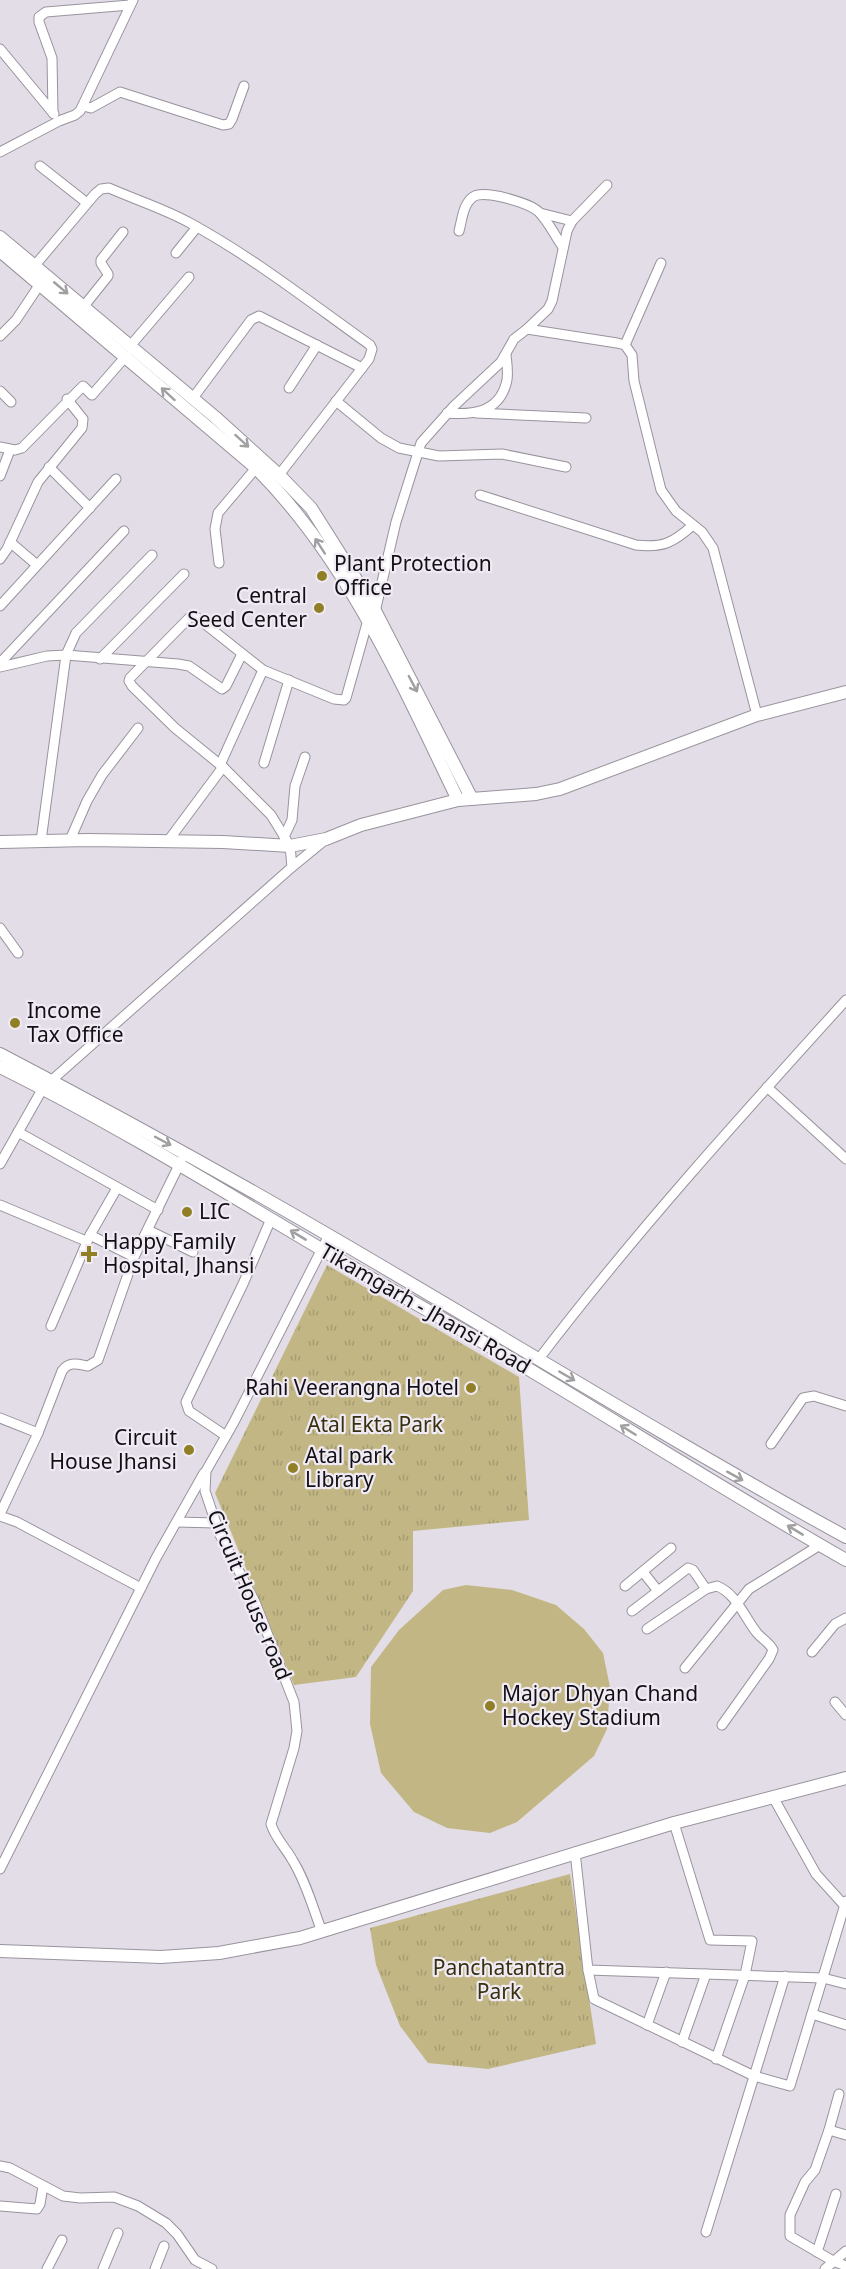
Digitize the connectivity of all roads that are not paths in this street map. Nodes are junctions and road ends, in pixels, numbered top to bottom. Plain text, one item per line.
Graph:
1 (131, 2) edge
2 (0, 49) edge
3 (244, 86) dead end
4 (83, 106) junction
5 (56, 117) junction
6 (0, 152) edge
7 (40, 166) dead end
8 (607, 185) dead end
9 (87, 203) junction
10 (540, 213) junction
11 (572, 221) junction
12 (197, 227) junction
13 (459, 231) dead end
14 (123, 232) dead end
15 (0, 237) edge
16 (563, 247) junction
17 (0, 251) edge
18 (177, 254) dead end
19 (661, 263) dead end
20 (31, 270) junction
21 (189, 278) dead end
22 (39, 284) junction
23 (84, 306) junction
24 (527, 329) junction
25 (0, 336) edge
26 (317, 345) junction
27 (625, 345) junction
28 (128, 351) junction
29 (506, 353) junction
30 (142, 362) junction
31 (362, 368) junction
32 (289, 388) dead end
33 (0, 391) edge
34 (193, 398) junction
35 (67, 399) junction
36 (336, 400) junction
37 (11, 402) dead end
38 (447, 413) junction
39 (476, 413) junction
40 (215, 417) junction
41 (586, 418) dead end
42 (206, 427) junction
43 (5, 448) edge
44 (417, 452) junction
45 (49, 467) junction
46 (566, 467) dead end
47 (256, 468) junction
48 (279, 475) junction
49 (0, 476) edge
50 (116, 479) dead end
51 (480, 495) dead end
52 (90, 508) junction
53 (693, 525) junction
54 (124, 531) dead end
55 (10, 542) junction
56 (152, 555) dead end
57 (0, 559) edge
58 (219, 563) dead end
59 (37, 565) junction
60 (184, 574) dead end
61 (0, 606) edge
62 (371, 616) junction
63 (242, 654) junction
64 (66, 655) junction
65 (100, 659) junction
66 (148, 662) junction
67 (0, 665) edge
68 (263, 670) junction
69 (289, 680) junction
70 (846, 692) edge
71 (757, 715) junction
72 (138, 728) dead end
73 (305, 757) dead end
74 (264, 763) dead end
75 (221, 766) junction
76 (472, 799) junction
77 (458, 800) junction
78 (326, 839) junction
79 (70, 840) junction
80 (41, 841) junction
81 (168, 841) junction
82 (287, 841) junction
83 (0, 842) edge
84 (292, 867) junction
85 (0, 929) edge
86 (18, 953) dead end
87 (846, 1000) edge
88 (0, 1054) edge
89 (0, 1066) edge
90 (47, 1084) junction
91 (767, 1087) junction
92 (18, 1132) junction
93 (182, 1158) junction
94 (846, 1159) edge
95 (0, 1164) edge
96 (117, 1188) junction
97 (0, 1205) edge
98 (158, 1210) junction
99 (271, 1219) junction
100 (148, 1230) junction
101 (329, 1235) junction
102 (88, 1238) junction
103 (322, 1249) junction
104 (193, 1252) dead end
105 (134, 1257) junction
106 (51, 1326) dead end
107 (538, 1360) junction
108 (603, 1397) junction
109 (846, 1406) edge
110 (595, 1410) junction
111 (0, 1418) edge
112 (38, 1433) junction
113 (226, 1436) junction
114 (771, 1444) dead end
115 (206, 1471) junction
116 (0, 1515) edge
117 (177, 1522) junction
118 (216, 1523) junction
119 (846, 1537) edge
120 (820, 1545) junction
121 (670, 1548) dead end
122 (846, 1560) edge
123 (643, 1572) junction
124 (625, 1586) dead end
125 (141, 1588) junction
126 (706, 1589) junction
127 (658, 1591) junction
128 (737, 1602) junction
129 (632, 1611) dead end
130 (846, 1618) edge
131 (647, 1629) dead end
132 (812, 1652) dead end
133 (685, 1668) dead end
134 (835, 1702) dead end
135 (846, 1715) edge
136 (722, 1725) dead end
137 (846, 1778) edge
138 (773, 1797) junction
139 (675, 1823) junction
140 (575, 1852) junction
141 (0, 1869) edge
142 (845, 1903) edge
143 (322, 1932) junction
144 (0, 1951) edge
145 (588, 1970) junction
146 (666, 1972) junction
147 (706, 1974) junction
148 (745, 1975) junction
149 (785, 1976) junction
150 (823, 1978) junction
151 (846, 1984) edge
152 (812, 2014) junction
153 (647, 2025) junction
154 (846, 2025) edge
155 (682, 2042) junction
156 (716, 2058) junction
157 (754, 2076) junction
158 (839, 2094) dead end
159 (828, 2130) junction
160 (846, 2135) edge
161 (0, 2166) edge
162 (43, 2186) junction
163 (836, 2194) dead end
164 (0, 2206) edge
165 (706, 2232) dead end
166 (118, 2233) dead end
167 (62, 2240) dead end
168 (164, 2246) dead end
169 (846, 2251) edge
170 (817, 2252) junction
171 (833, 2261) junction
172 (846, 2266) edge
173 (47, 2269) edge
174 (103, 2269) edge
175 (155, 2269) edge
176 (212, 2269) edge
177 (825, 2269) edge

1 - 4 street
1 - 5 street
2 - 5 street
3 - 4 street
4 - 5 street
5 - 6 street
7 - 9 street
8 - 11 street
9 - 12 street
9 - 20 street
10 - 11 street
10 - 13 street
10 - 16 street
11 - 16 street
12 - 18 street
12 - 31 street
14 - 23 street
15 - 20 street
16 - 24 street
17 - 20 street
19 - 27 street
20 - 22 street
20 -> 23 street
21 - 28 street
22 - 25 street
22 - 28 street
23 - 28 street
24 - 27 street
24 - 29 street
26 - 31 street
26 - 32 street
26 - 34 street
27 - 53 street
28 - 30 street
28 - 35 street
29 - 38 street
29 - 39 street
30 - 34 street
42 -> 30 street
31 - 36 street
33 - 37 street
34 - 40 street
35 - 43 street
35 - 45 street
36 - 44 street
36 - 48 street
38 - 39 street
38 - 44 street
39 - 41 street
40 - 42 street
40 -> 48 street
42 - 47 street
43 - 49 street
44 - 46 street
44 - 62 street
45 - 52 street
45 - 55 street
47 - 58 street
62 -> 47 street
48 - 62 street
50 - 52 street
51 - 53 street
52 - 59 street
53 - 71 street
54 - 67 street
55 - 57 street
55 - 59 street
56 - 64 street
59 - 61 street
60 - 65 street
62 - 69 street
62 -> 76 street
62 - 77 street
63 - 66 street
63 - 66 street
63 - 68 street
64 - 65 street
64 - 67 street
64 - 80 street
65 - 66 street
66 - 75 street
68 - 69 street
68 - 75 street
69 - 74 street
70 - 71 street
71 - 76 street
72 - 79 street
73 - 82 street
75 - 81 street
75 - 82 street
76 - 77 street
77 - 78 street
78 - 82 street
78 - 84 street
79 - 80 street
79 - 81 street
80 - 83 street
81 - 82 street
82 - 84 street
84 - 90 street
85 - 86 street
87 - 91 street
88 - 90 street, Tikamgarh - Jhansi Road
89 - 90 street, Tikamgarh - Jhansi Road
90 - 92 street
90 - 93 street, Tikamgarh - Jhansi Road
91 - 94 street
91 - 107 street
92 - 95 street
92 - 96 street
93 - 98 street
93 - 99 street, Tikamgarh - Jhansi Road
93 - 101 street, Tikamgarh - Jhansi Road
96 - 98 street
96 - 102 street
97 - 102 street
98 - 100 street
103 -> 99 street, Tikamgarh - Jhansi Road
99 - 113 street
100 - 104 street
100 - 105 street
101 - 103 street
101 - 107 street, Tikamgarh - Jhansi Road
102 - 105 street
102 - 106 street
103 - 110 street, Tikamgarh - Jhansi Road
103 - 113 street
105 - 112 street
107 -> 108 street, Tikamgarh - Jhansi Road
108 - 110 street
108 -> 119 street, Tikamgarh - Jhansi Road
109 - 114 street
120 -> 110 street, Tikamgarh - Jhansi Road
111 - 112 street
112 - 116 street
113 - 115 street
115 - 117 street
115 - 118 street, Circuit House road
116 - 125 street
117 - 118 street
117 - 125 street
118 - 143 street, Circuit House road
120 - 122 street, Tikamgarh - Jhansi Road
120 - 128 street
121 - 123 street
123 - 124 street
123 - 127 street
125 - 141 street
126 - 127 street
126 - 128 street
126 - 131 street
127 - 129 street
128 - 133 street
128 - 136 street
130 - 132 street
134 - 135 street
137 - 138 street
138 - 139 street
138 - 142 street
139 - 140 street
139 - 148 street
140 - 143 street
140 - 145 street
142 - 150 street
143 - 144 street
145 - 146 street
145 - 153 street
146 - 147 street
146 - 153 street
147 - 148 street
147 - 155 street
148 - 149 street
148 - 156 street
149 - 150 street
149 - 157 street
150 - 151 street
150 - 152 street
152 - 154 street
152 - 157 street
153 - 155 street
155 - 156 street
156 - 157 street
157 - 165 street
158 - 159 street
159 - 160 street
159 - 170 street
161 - 162 street
162 - 164 street
162 - 176 street
163 - 170 street
166 - 174 street
167 - 173 street
168 - 175 street
169 - 171 street
170 - 171 street
171 - 172 street
171 - 177 street

